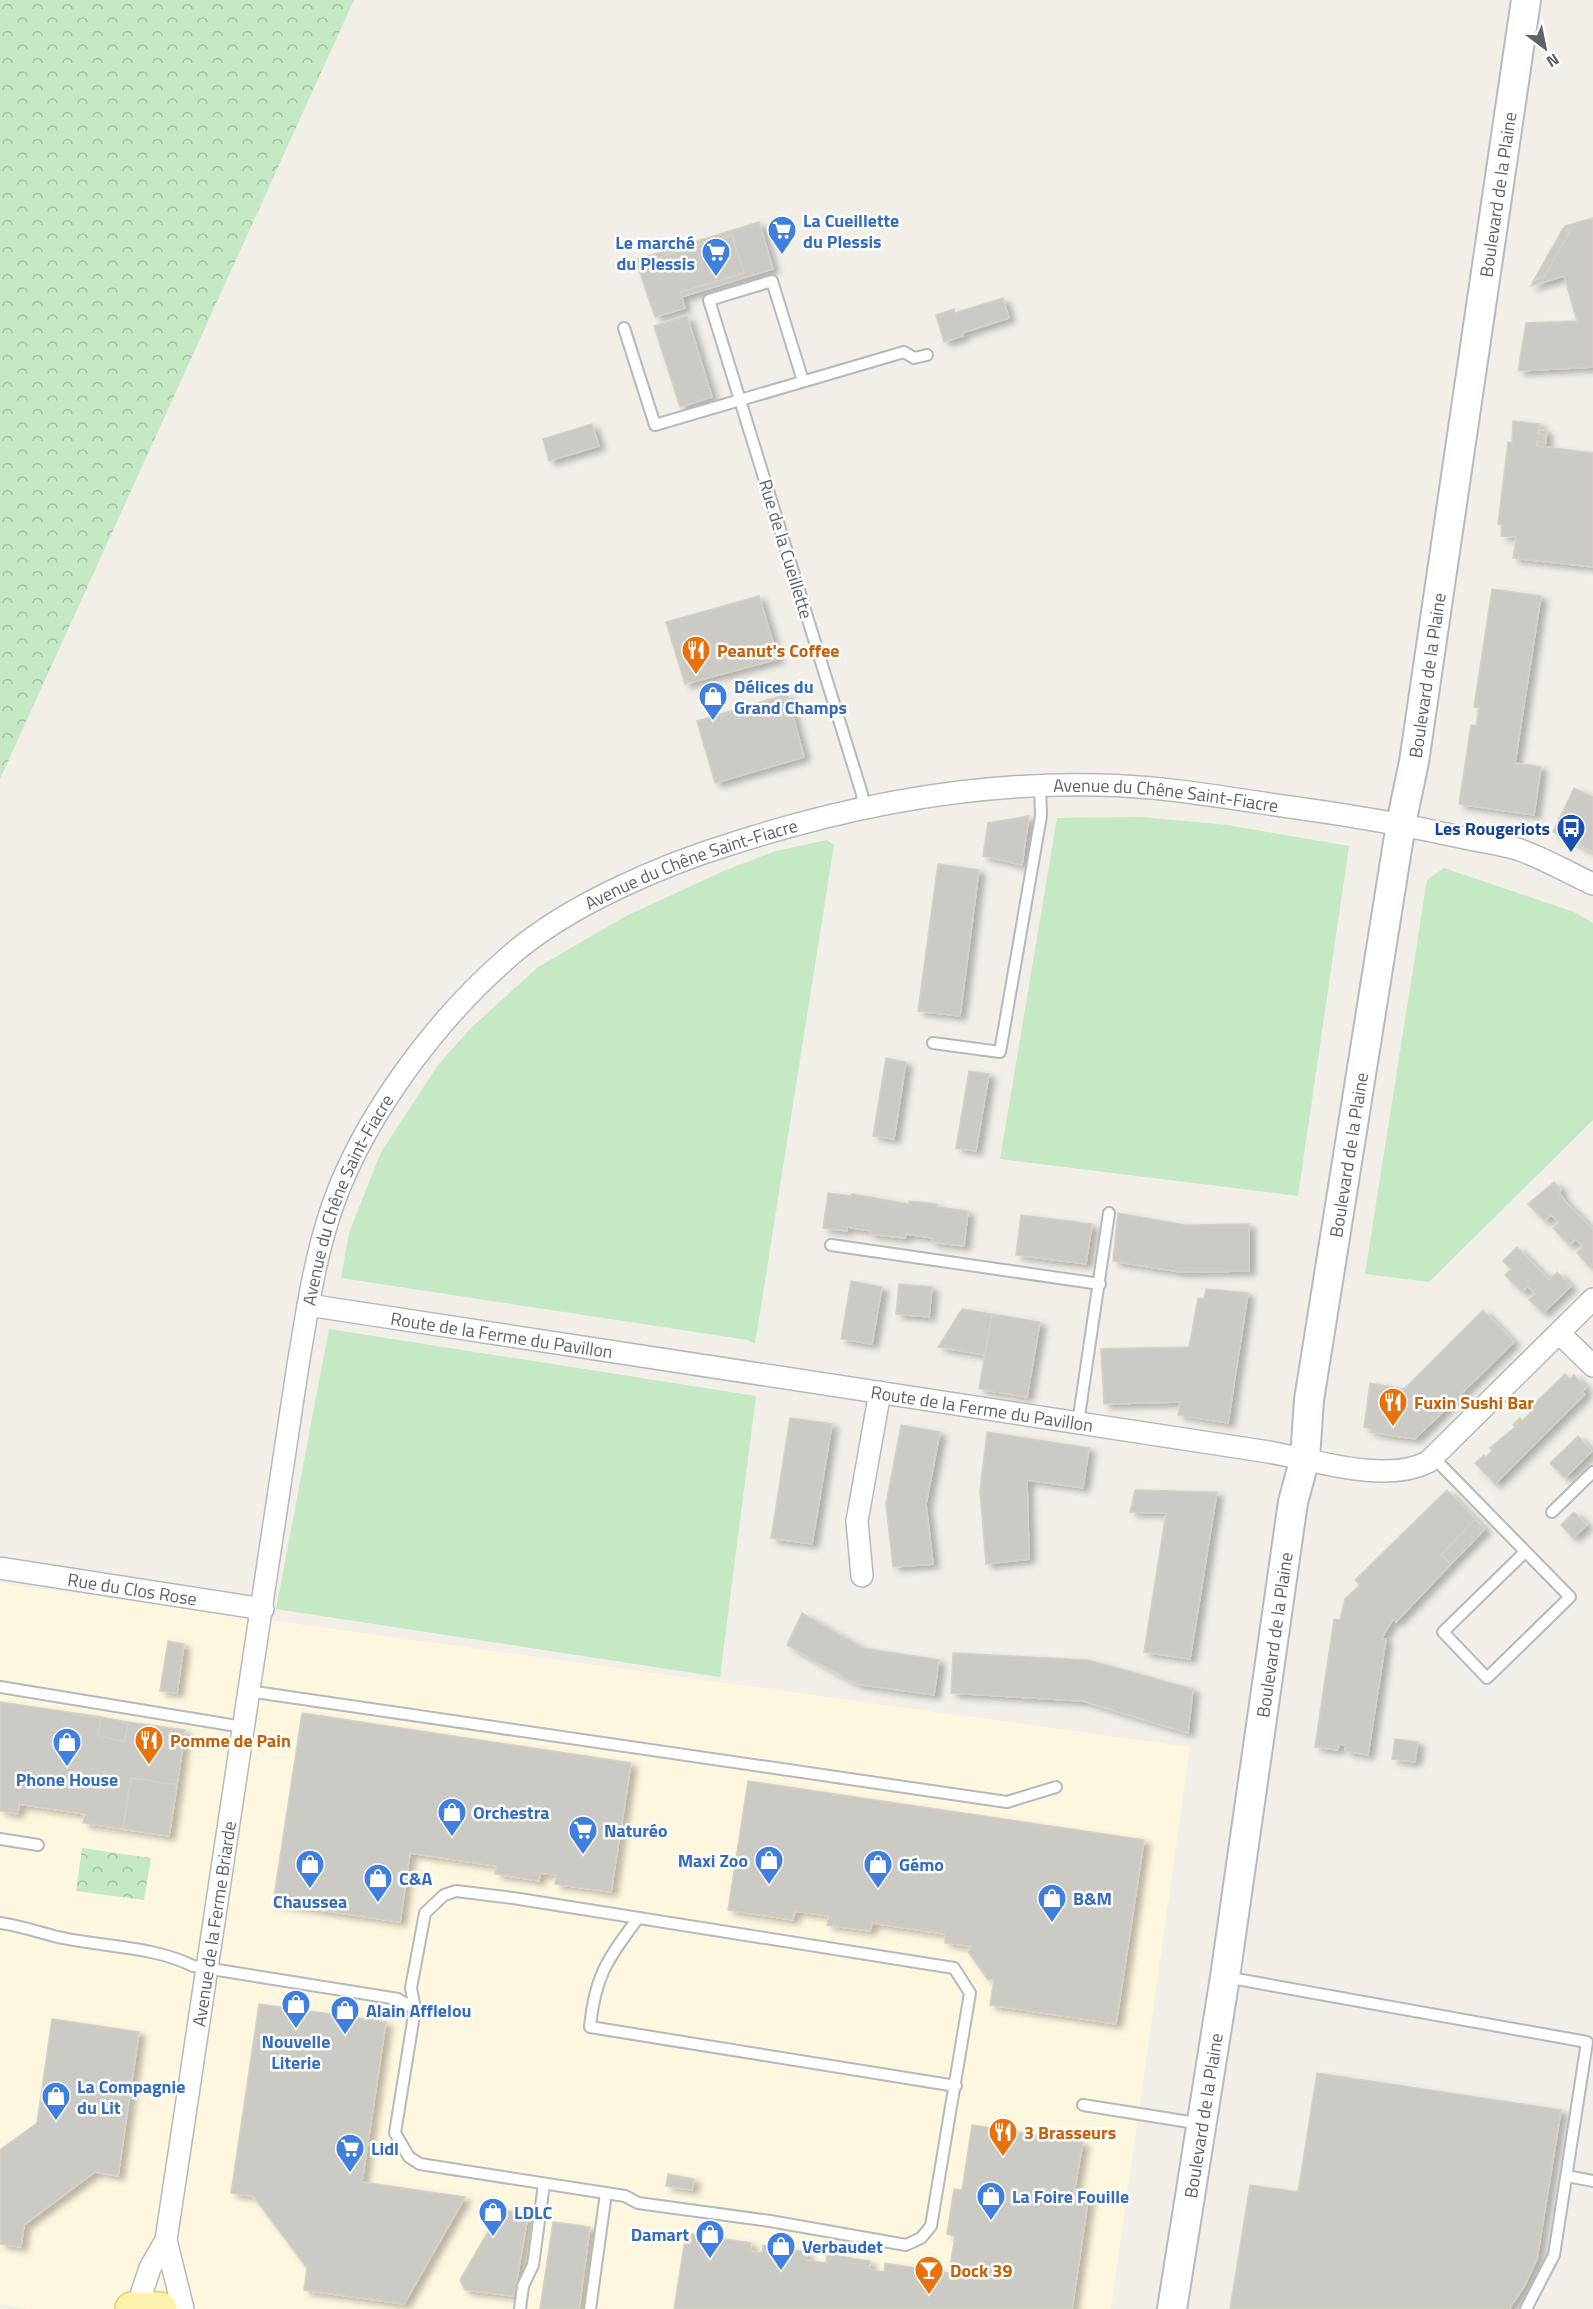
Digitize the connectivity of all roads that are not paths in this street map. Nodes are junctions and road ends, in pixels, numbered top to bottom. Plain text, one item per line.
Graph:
1 (1526, 0) edge
2 (624, 328) dead end
3 (927, 355) dead end
4 (804, 381) junction
5 (740, 400) junction
6 (1040, 786) junction
7 (862, 808) junction
8 (1401, 824) junction
9 (1593, 884) edge
10 (933, 1043) dead end
11 (1109, 1213) dead end
12 (831, 1245) dead end
13 (1100, 1284) junction
14 (1593, 1299) edge
15 (308, 1305) junction
16 (1559, 1333) junction
17 (1593, 1366) edge
18 (880, 1392) junction
19 (1078, 1423) junction
20 (1432, 1456) junction
21 (1305, 1458) junction
22 (1593, 1472) edge
23 (1552, 1512) dead end
24 (1526, 1552) junction
25 (0, 1568) edge
26 (862, 1576) dead end
27 (263, 1608) junction
28 (0, 1687) edge
29 (249, 1691) junction
30 (243, 1727) junction
31 (1056, 1787) dead end
32 (0, 1839) edge
33 (38, 1845) dead end
34 (638, 1918) junction
35 (0, 1923) edge
36 (207, 1969) junction
37 (1225, 1977) junction
38 (415, 2009) junction
39 (1588, 2075) edge
40 (956, 2086) junction
41 (1083, 2105) dead end
42 (1202, 2124) junction
43 (1567, 2176) junction
44 (1593, 2181) edge
45 (544, 2184) junction
46 (606, 2193) junction
47 (166, 2240) junction
48 (143, 2308) edge
49 (183, 2309) edge
50 (520, 2309) edge
51 (590, 2309) edge
52 (1172, 2309) edge
53 (1526, 2309) edge

1 - 8 main road, Boulevard de la Plaine
2 - 5 lane
3 - 4 lane
4 - 5 lane
4 - 5 lane, Rue de la Cueillette
5 - 7 lane, Rue de la Cueillette
6 - 7 street, Avenue du Chêne Saint-Fiacre
6 - 8 street, Avenue du Chêne Saint-Fiacre
6 - 10 lane
7 - 15 street, Avenue du Chêne Saint-Fiacre
8 - 9 street, Avenue du Chêne Saint-Fiacre
8 - 21 main road, Boulevard de la Plaine
11 - 13 lane
12 - 13 lane
13 - 19 lane
14 - 16 street, Route de la Ferme du Pavillon
15 - 18 street, Route de la Ferme du Pavillon
15 - 27 street, Avenue du Chêne Saint-Fiacre
16 - 17 street
16 - 20 street, Route de la Ferme du Pavillon
18 - 19 street, Route de la Ferme du Pavillon
18 - 26 street
19 - 21 street, Route de la Ferme du Pavillon
20 - 21 street, Route de la Ferme du Pavillon
20 - 24 lane
21 - 37 main road, Boulevard de la Plaine
22 - 23 lane
24 - 24 lane
25 - 27 street, Rue du Clos Rose
27 - 29 street, Avenue de la Ferme Briarde
28 - 30 lane
29 - 30 street, Avenue de la Ferme Briarde
29 - 31 lane
30 - 36 street, Avenue de la Ferme Briarde
32 - 33 lane
34 - 38 lane
34 - 40 lane
34 - 40 lane
35 - 36 lane
36 - 38 lane
36 - 47 street, Avenue de la Ferme Briarde
37 - 39 lane
37 - 42 main road, Boulevard de la Plaine
38 - 45 lane
39 - 43 lane
40 - 46 lane
41 - 42 lane
42 - 52 main road, Boulevard de la Plaine
43 - 44 lane
43 - 53 lane
45 - 46 lane
45 - 50 lane
46 - 51 lane
47 - 48 street, Avenue de la Ferme Briarde
47 - 49 street, Avenue de la Ferme Briarde

